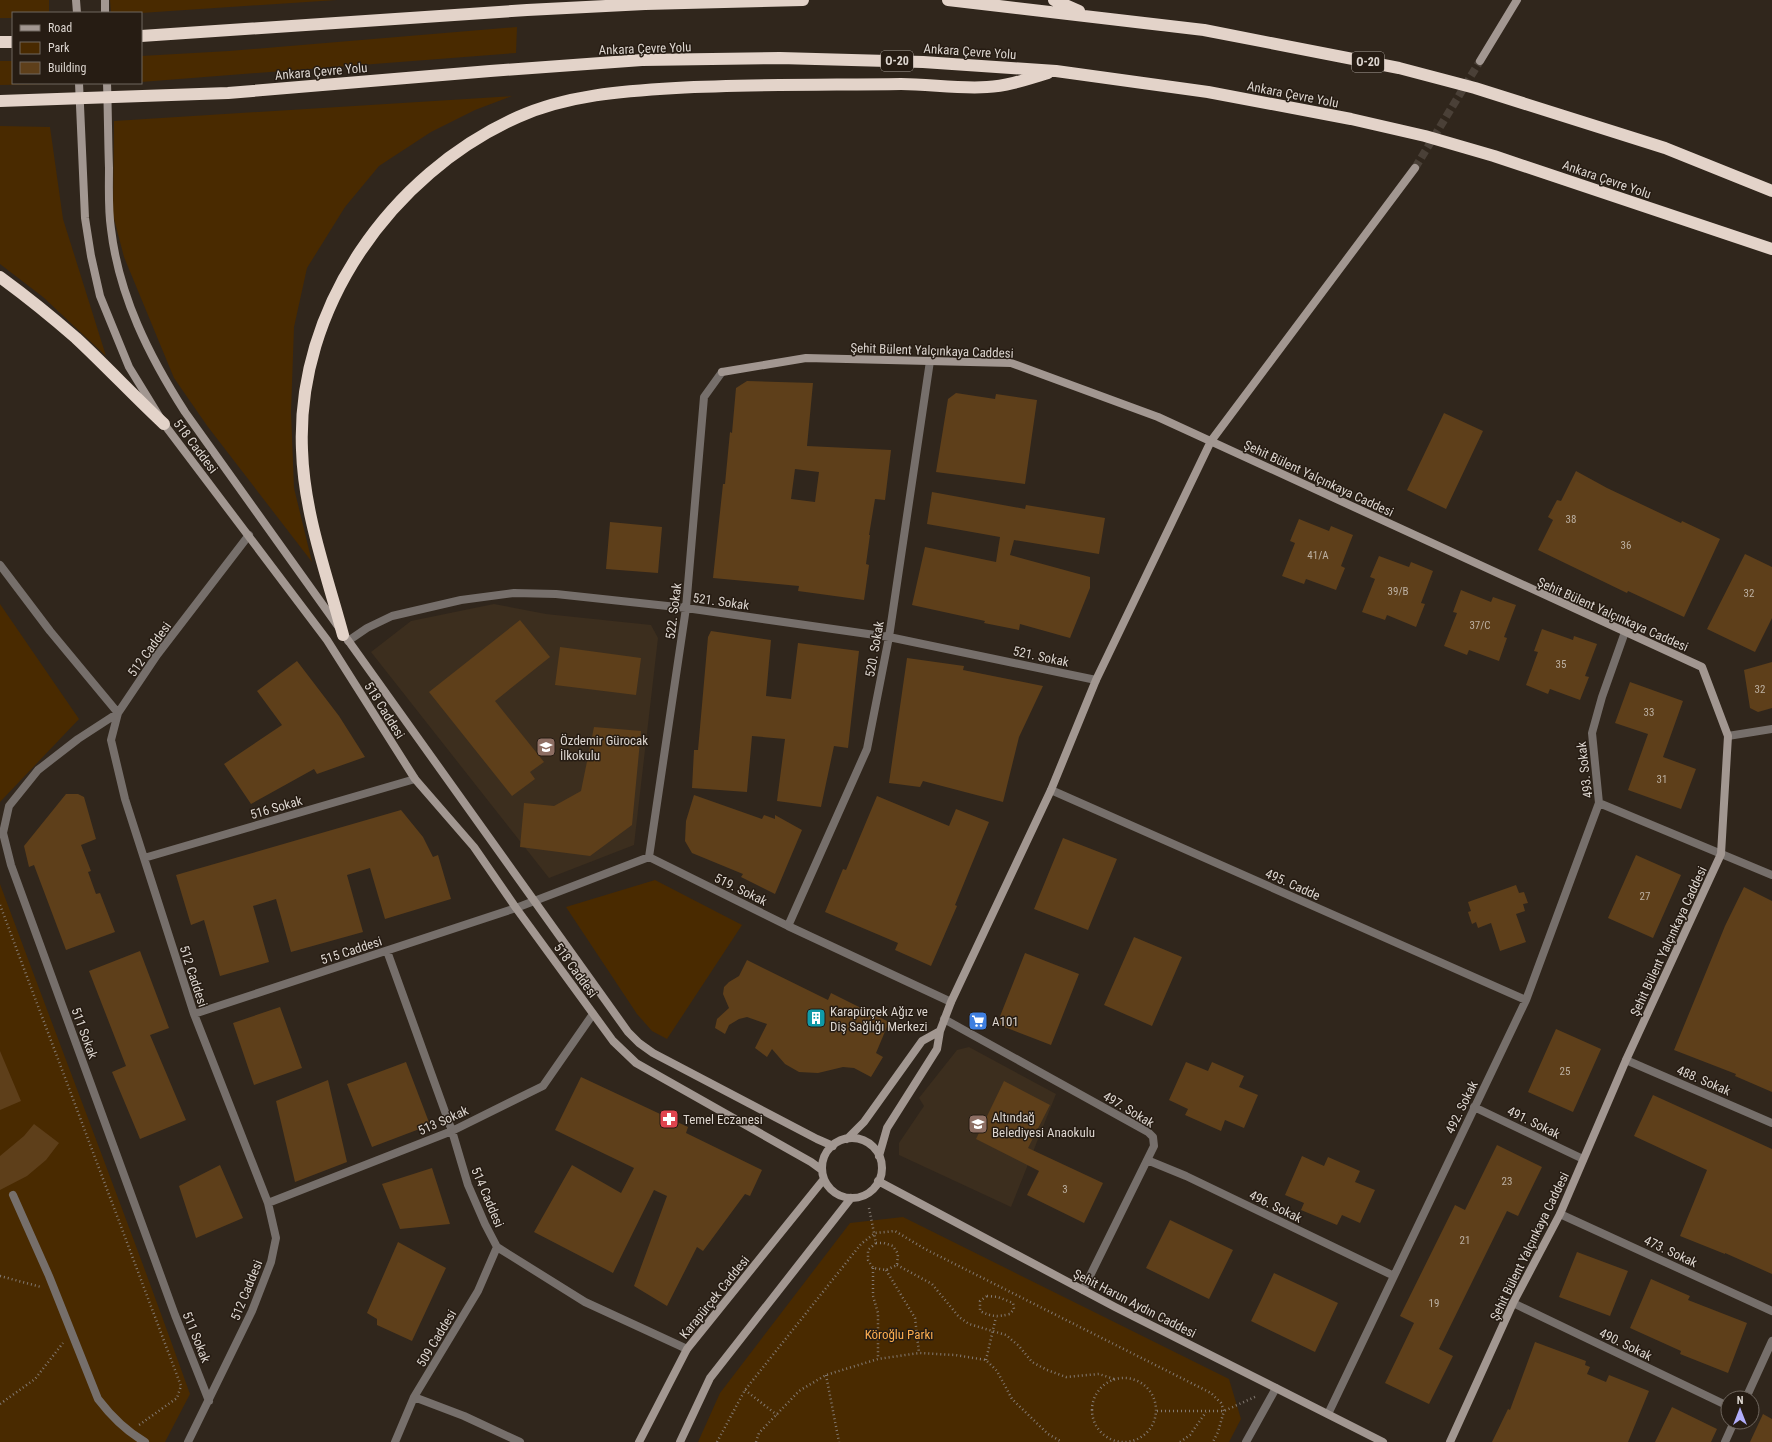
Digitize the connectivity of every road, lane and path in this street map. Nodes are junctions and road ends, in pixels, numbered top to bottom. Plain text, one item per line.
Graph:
1 (76, 0) edge
2 (105, 0) edge
3 (803, 0) edge
4 (948, 0) edge
5 (1054, 0) edge
6 (1517, 0) edge
7 (77, 12) edge
8 (105, 12) edge
9 (1092, 16) junction
10 (142, 36) edge
11 (0, 42) edge
12 (12, 42) edge
13 (1480, 61) tunnel mouth
14 (1056, 71) junction
15 (79, 84) edge
16 (107, 84) edge
17 (0, 101) edge
18 (1415, 168) tunnel mouth
19 (1772, 191) edge
20 (1772, 249) edge
21 (0, 276) edge
22 (930, 361) junction
23 (722, 372) joint
24 (164, 424) junction
25 (1211, 442) junction
26 (248, 535) junction
27 (0, 565) edge
28 (686, 608) junction
29 (1625, 632) junction
30 (889, 637) junction
31 (346, 638) junction
32 (1096, 680) junction
33 (118, 713) junction
34 (1772, 729) edge
35 (1728, 736) junction
36 (415, 779) junction
37 (1051, 790) junction
38 (1599, 802) junction
39 (1721, 854) junction
40 (649, 857) junction
41 (144, 858) junction
42 (1772, 875) edge
43 (534, 901) junction
44 (0, 905) edge
45 (516, 908) junction
46 (788, 926) junction
47 (387, 951) junction
48 (1526, 1000) junction
49 (952, 1002) junction
50 (194, 1014) junction
51 (593, 1014) junction
52 (944, 1019) junction
53 (940, 1031) junction
54 (1626, 1060) junction
55 (1474, 1107) junction
56 (1772, 1123) edge
57 (452, 1131) junction
58 (847, 1139) junction
59 (833, 1146) junction
60 (879, 1156) junction
61 (1583, 1159) junction
62 (1147, 1160) junction
63 (822, 1170) junction
64 (824, 1179) junction
65 (878, 1181) junction
66 (13, 1195) dead end
67 (851, 1198) junction
68 (268, 1203) junction
69 (869, 1208) dead end
70 (1560, 1214) junction
71 (875, 1233) junction
72 (876, 1243) junction
73 (497, 1247) junction
74 (897, 1265) junction
75 (873, 1268) junction
76 (886, 1270) junction
77 (0, 1276) edge
78 (1394, 1276) junction
79 (55, 1290) junction
80 (1083, 1290) junction
81 (1513, 1303) junction
82 (1772, 1311) edge
83 (996, 1317) junction
84 (70, 1328) junction
85 (992, 1331) junction
86 (1772, 1341) edge
87 (687, 1349) junction
88 (918, 1353) junction
89 (878, 1359) junction
90 (986, 1360) junction
91 (826, 1375) junction
92 (1114, 1379) junction
93 (1276, 1388) junction
94 (745, 1390) junction
95 (1750, 1390) edge
96 (414, 1397) junction
97 (209, 1401) junction
98 (1720, 1402) edge
99 (0, 1404) edge
100 (1156, 1411) junction
101 (1207, 1411) junction
102 (1224, 1411) junction
103 (1328, 1414) junction
104 (777, 1415) junction
105 (1730, 1430) edge
106 (128, 1431) junction
107 (129, 1442) edge
108 (145, 1442) edge
109 (188, 1442) edge
110 (395, 1442) edge
111 (520, 1442) edge
112 (639, 1442) edge
113 (680, 1442) edge
114 (717, 1442) edge
115 (756, 1442) edge
116 (839, 1442) edge
117 (1062, 1442) edge
118 (1180, 1442) edge
119 (1213, 1442) edge
120 (1246, 1442) edge
121 (1383, 1442) edge
122 (1450, 1442) edge
123 (1725, 1442) edge

1 - 7 street
2 - 8 street
3 - 10 highway
4 - 9 highway, O-20
5 - 9 highway
6 - 13 street
9 - 19 highway, O-20
11 - 12 highway
14 - 17 highway, Ankara Çevre Yolu / O-20
14 - 20 highway, Ankara Çevre Yolu / O-20
14 - 31 highway
15 - 24 street, 518 Caddesi
16 - 31 street, 518 Caddesi
18 - 25 street
21 - 24 highway
22 - 23 street, Şehit Bülent Yalçınkaya Caddesi
22 - 25 street, Şehit Bülent Yalçınkaya Caddesi
22 - 30 street, 520. Sokak
23 - 28 street, 522. Sokak
24 - 26 street, 518 Caddesi
25 - 29 street, Şehit Bülent Yalçınkaya Caddesi
25 - 32 street
26 - 33 street, 512 Caddesi
26 - 36 street, 518 Caddesi
27 - 33 street
28 - 30 street, 521. Sokak
28 - 31 street, 521. Sokak
28 - 40 street, 522. Sokak
29 - 35 street, Şehit Bülent Yalçınkaya Caddesi
29 - 38 street, 493. Sokak
30 - 32 street, 521. Sokak
30 - 46 street, 520. Sokak
31 - 43 street, 518 Caddesi
32 - 37 street
33 - 41 street, 512 Caddesi
33 - 97 street, 511 Sokak
34 - 35 street
35 - 39 street, Şehit Bülent Yalçınkaya Caddesi
36 - 41 street, 516 Sokak
36 - 45 street, 518 Caddesi
37 - 48 street, 495. Cadde
37 - 49 street
38 - 39 street, 493. Sokak
38 - 48 street, 492. Sokak
39 - 42 street, 493. Sokak
39 - 54 street, Şehit Bülent Yalçınkaya Caddesi
40 - 43 street
40 - 46 street, 519. Sokak
41 - 50 street, 512 Caddesi
43 - 45 street
43 - 59 street, 518 Caddesi
44 - 106 path
45 - 47 street, 515 Caddesi
45 - 51 street, 518 Caddesi
46 - 49 street, 519. Sokak
47 - 50 street, 515 Caddesi
47 - 57 street, 514 Caddesi
48 - 55 street, 492. Sokak
49 - 52 street
50 - 68 street, 512 Caddesi
51 - 57 street, 513 Sokak
51 - 63 street, 518 Caddesi
52 - 53 street
52 - 62 street, 497. Sokak
53 - 58 street
53 - 60 street
54 - 56 street, 488. Sokak
54 - 61 street, Şehit Bülent Yalçınkaya Caddesi
55 - 61 street, 491. Sokak
55 - 78 street, 492. Sokak
57 - 68 street, 513 Sokak
57 - 73 street, 514 Caddesi
58 - 59 street
58 - 60 street
59 - 63 street
60 - 65 street
61 - 70 street, Şehit Bülent Yalçınkaya Caddesi
62 - 78 street, 496. Sokak
62 - 80 street, 497. Sokak
63 - 64 street
64 - 67 street
64 - 87 street, Karapürçek Caddesi
65 - 67 street
65 - 80 street, Şehit Harun Aydın Caddesi
66 - 79 street
67 - 113 street
68 - 97 street, 512 Caddesi
69 - 71 path
70 - 81 street, Şehit Bülent Yalçınkaya Caddesi
70 - 82 street, 473. Sokak
71 - 72 path
71 - 94 path
71 - 102 path
72 - 74 path
72 - 75 path
73 - 87 street, 514 Caddesi
73 - 96 street, 509 Caddesi
74 - 76 path
74 - 85 path
75 - 76 path
75 - 89 path
76 - 88 path
77 - 79 path
78 - 103 street, 492. Sokak
79 - 84 street
80 - 93 street, Şehit Harun Aydın Caddesi
81 - 98 street, 490. Sokak
81 - 122 street, Şehit Bülent Yalçınkaya Caddesi
83 - 83 path
83 - 85 path
84 - 99 path
84 - 106 street
85 - 90 path
85 - 92 path
86 - 95 street
87 - 112 street, Karapürçek Caddesi
88 - 89 path
88 - 90 path
89 - 91 path
90 - 117 path
91 - 104 path
91 - 116 path
92 - 100 path
92 - 100 path
93 - 102 path
93 - 103 street, Şehit Harun Aydın Caddesi
93 - 120 street
94 - 104 path
94 - 114 path
96 - 110 street, 509 Caddesi
96 - 111 street
97 - 109 street, 512 Caddesi
100 - 101 path
101 - 102 path
101 - 118 path
102 - 119 path
103 - 121 street, Şehit Harun Aydın Caddesi
104 - 115 path
105 - 123 street
106 - 107 street
106 - 108 street

